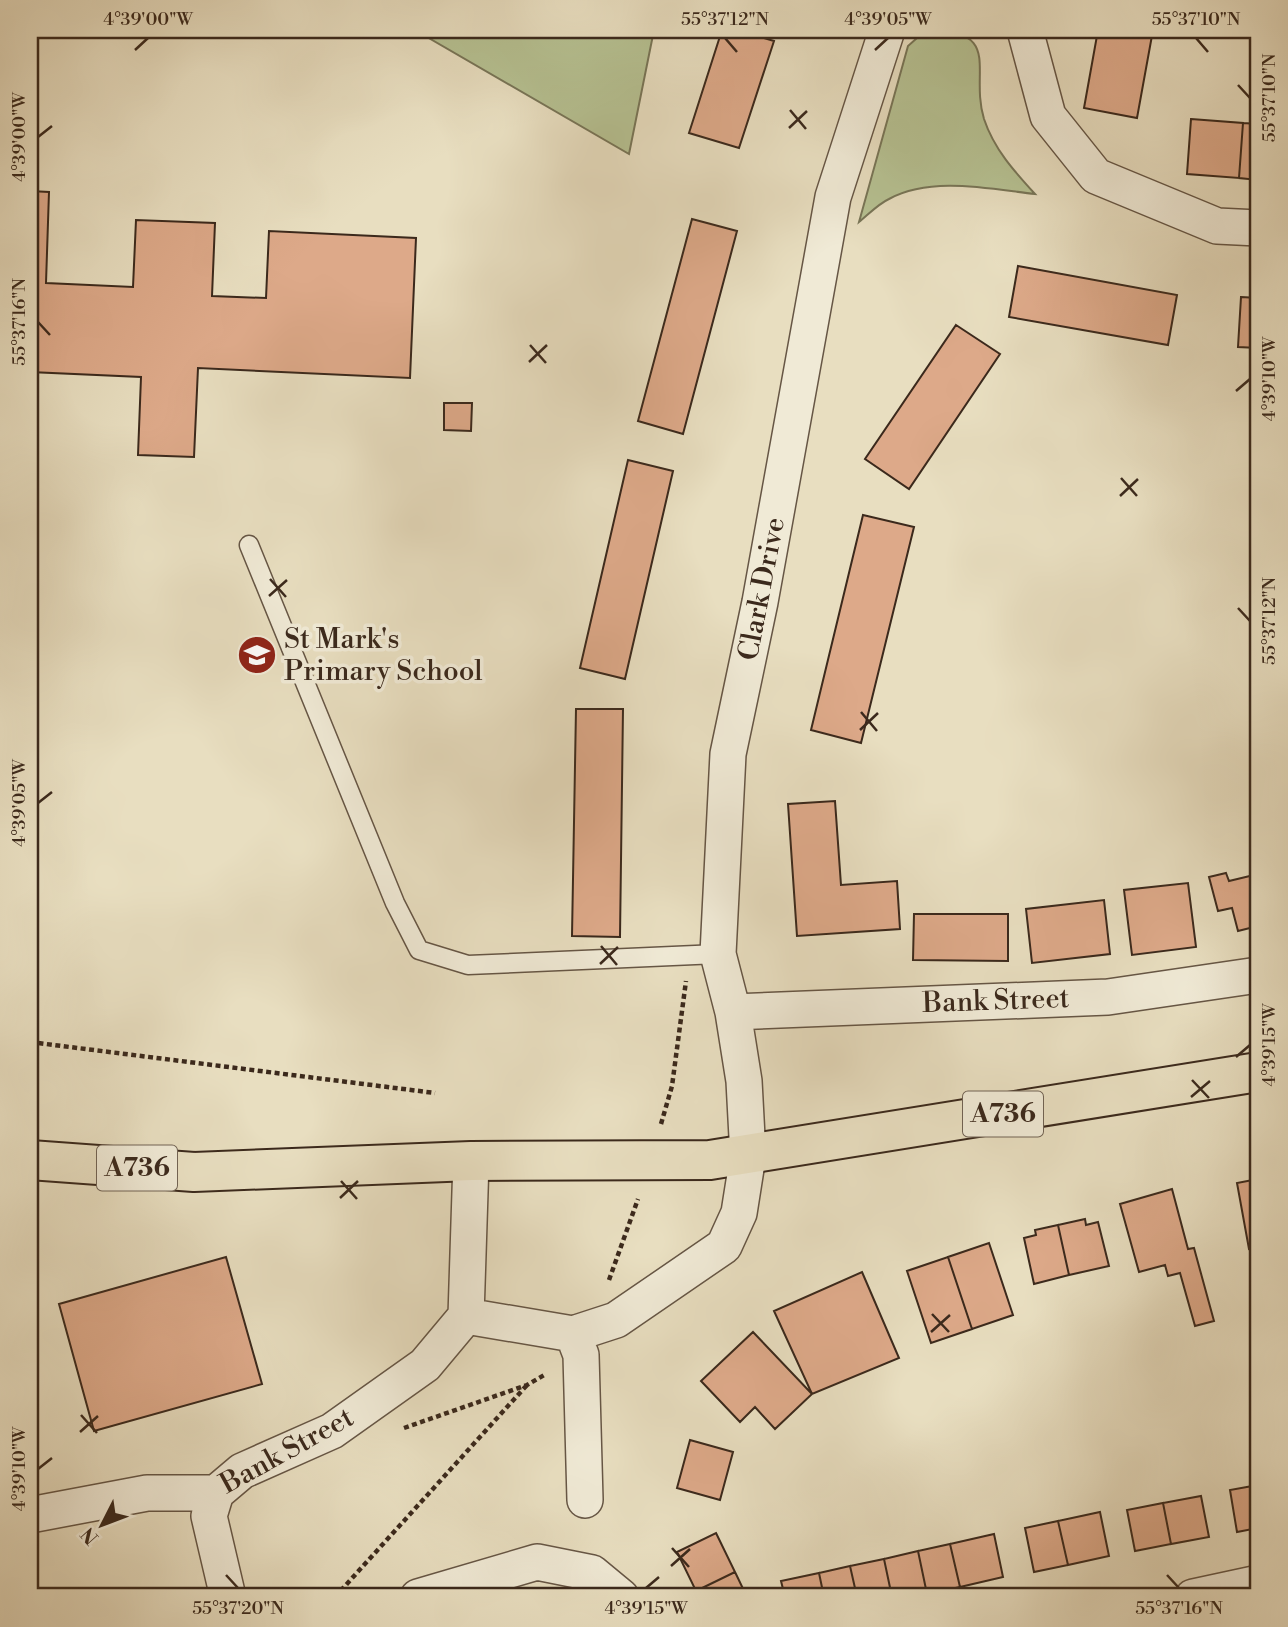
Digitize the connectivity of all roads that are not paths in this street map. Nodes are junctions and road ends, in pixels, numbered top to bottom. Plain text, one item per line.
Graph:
1 (887, 30) edge
2 (1025, 30) edge
3 (1258, 228) edge
4 (249, 545) dead end
5 (718, 954) junction
6 (1258, 975) edge
7 (733, 1012) junction
8 (1258, 1072) edge
9 (748, 1156) junction
10 (30, 1160) edge
11 (471, 1161) junction
12 (466, 1316) junction
13 (577, 1344) junction
14 (216, 1493) junction
15 (585, 1500) dead end
16 (30, 1515) edge
17 (1258, 1583) edge
18 (228, 1597) edge
19 (418, 1597) edge
20 (621, 1597) edge
21 (1193, 1597) edge

1 - 5 street, Clark Drive
2 - 3 street
4 - 5 lane
5 - 7 street, Clark Drive
6 - 7 street, Bank Street
7 - 9 street, Clark Drive
8 - 9 main road, A736
9 - 11 main road, A736
9 - 13 street
10 - 11 main road, A736
11 - 12 street
12 - 13 street
12 - 14 street, Bank Street
13 - 15 street
14 - 16 street, Bank Street
14 - 18 street
17 - 21 street
19 - 20 street

